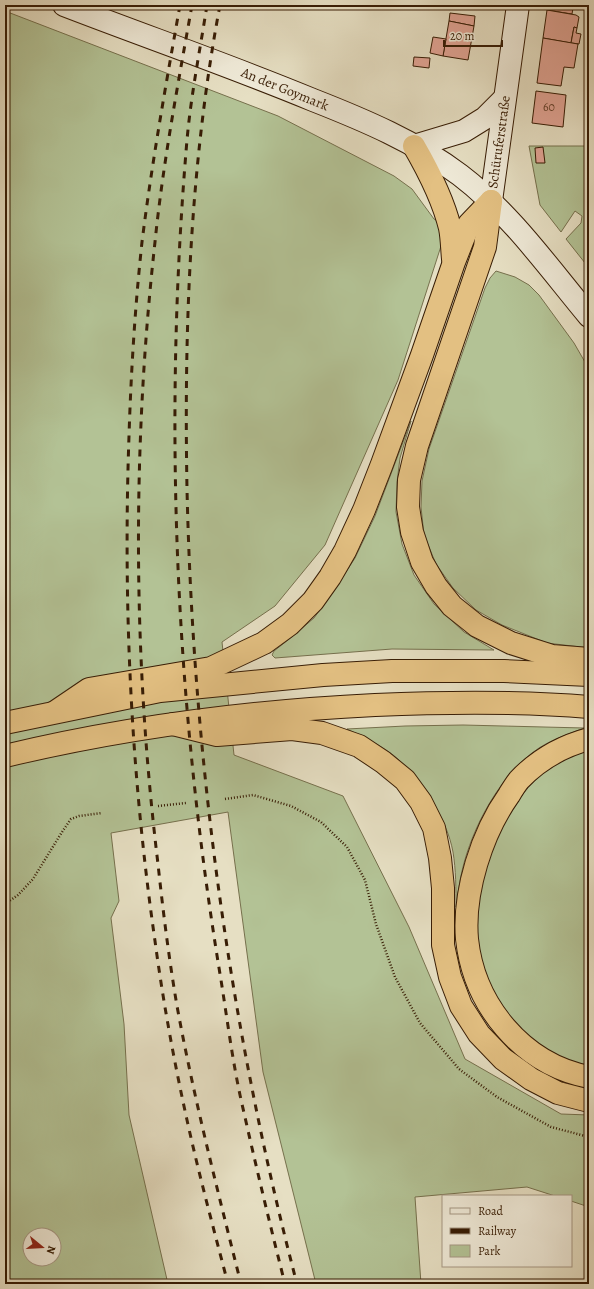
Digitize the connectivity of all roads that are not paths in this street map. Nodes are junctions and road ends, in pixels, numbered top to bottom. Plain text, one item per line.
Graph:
1 (64, 5) edge
2 (518, 5) edge
3 (504, 99) junction
4 (414, 146) junction
5 (491, 201) junction
6 (454, 262) junction
7 (589, 316) edge
8 (589, 659) edge
9 (589, 674) edge
10 (589, 707) edge
11 (55, 712) junction
12 (5, 723) edge
13 (173, 724) junction
14 (589, 739) edge
15 (5, 756) edge
16 (589, 1077) edge
17 (589, 1102) edge

1 - 4 main road, An der Goymark
2 - 3 main road, Schüruferstraße
3 - 4 main road
3 - 5 main road, Schüruferstraße
4 - 5 main road, An der Goymark
4 - 6 highway
5 - 6 highway
5 - 7 main road, Schüruferstraße
5 - 8 highway
6 - 11 highway
9 - 11 highway
10 - 13 highway
11 - 12 highway
13 - 15 highway
13 - 17 highway
14 - 16 highway

